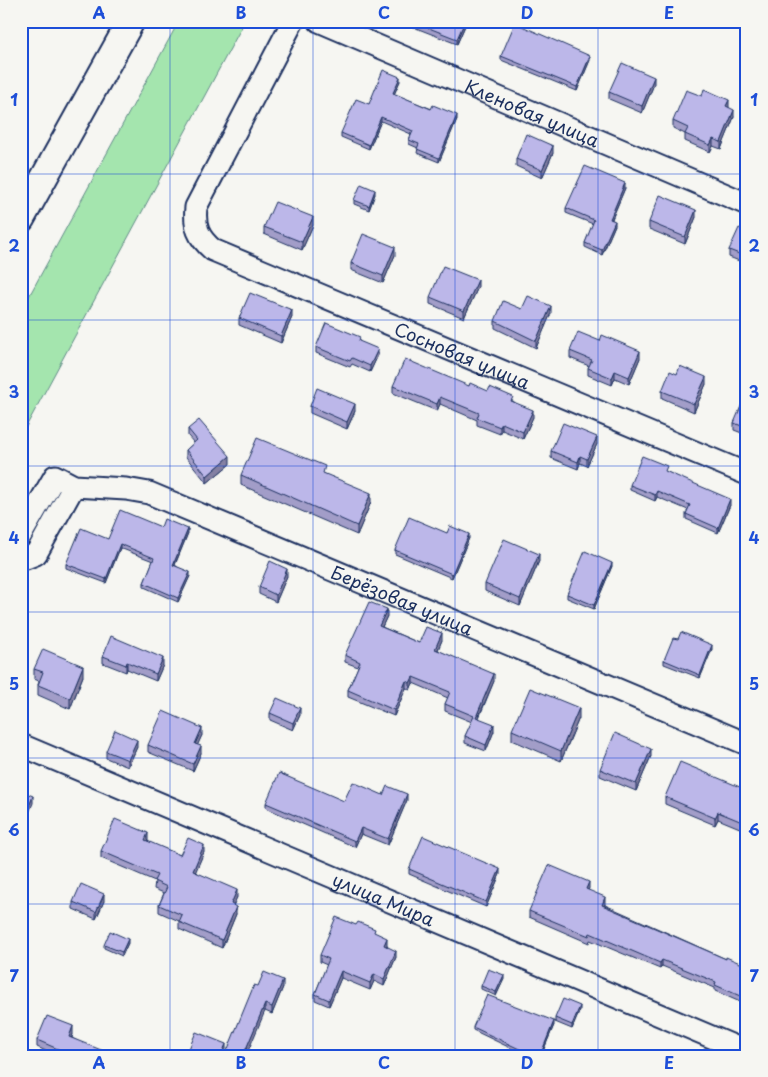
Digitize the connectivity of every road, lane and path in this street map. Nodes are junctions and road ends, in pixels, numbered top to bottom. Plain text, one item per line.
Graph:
1 (130, 21) edge
2 (292, 21) edge
3 (319, 21) edge
4 (747, 204) edge
5 (21, 219) edge
6 (747, 474) edge
7 (74, 486) junction
8 (21, 535) edge
9 (21, 558) edge
10 (747, 744) edge
11 (21, 745) edge
12 (747, 1052) edge

1 - 5 street
2 - 6 street, Сосновая улица
3 - 4 street, Кленовая улица
7 - 8 street, Берёзовая улица
7 - 9 street
7 - 10 street, Берёзовая улица
11 - 12 street, улица Мира

